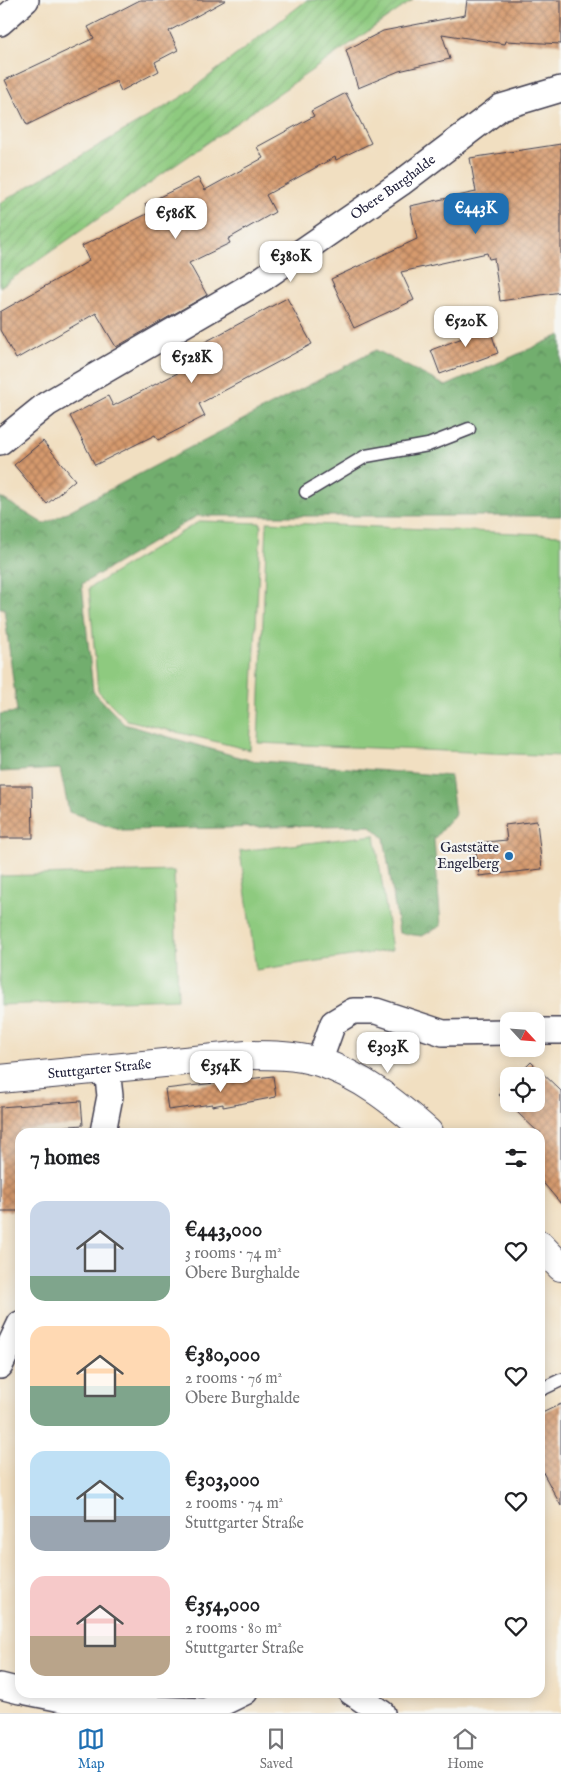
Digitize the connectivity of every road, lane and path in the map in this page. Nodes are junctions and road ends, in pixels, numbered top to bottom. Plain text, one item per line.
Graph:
1 (26, 0) edge
2 (0, 23) edge
3 (561, 89) edge
4 (469, 429) dead end
5 (0, 442) edge
6 (306, 492) dead end
7 (545, 1031) edge
8 (561, 1031) edge
9 (500, 1032) edge
10 (318, 1062) junction
11 (107, 1069) junction
12 (0, 1079) edge
13 (104, 1128) edge
14 (423, 1128) edge
15 (545, 1250) edge
16 (561, 1267) edge
17 (15, 1334) edge
18 (0, 1366) edge
19 (561, 1380) edge
20 (545, 1388) edge
21 (0, 1686) edge
22 (15, 1690) edge
23 (57, 1698) edge
24 (233, 1698) edge
25 (359, 1698) edge
26 (382, 1713) edge

1 - 2 street
3 - 5 street, Obere Burghalde
4 - 6 lane
7 - 8 street
9 - 10 street
10 - 11 main road, Stuttgarter Straße
10 - 14 main road, Stuttgarter Straße
11 - 12 main road, Stuttgarter Straße
11 - 13 street
15 - 16 main road
17 - 18 street
19 - 20 lane
21 - 22 street
23 - 24 street
25 - 26 street

